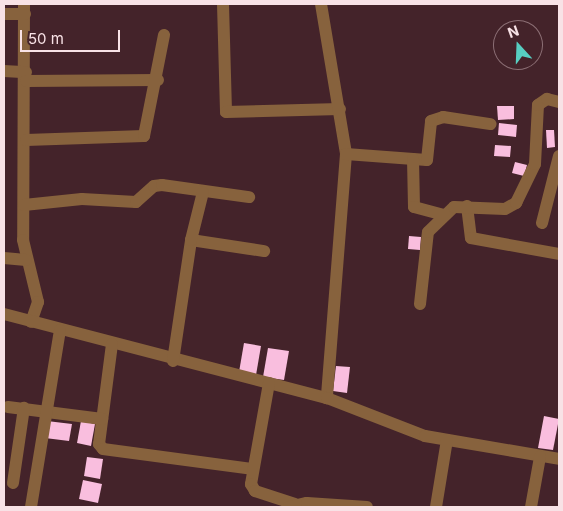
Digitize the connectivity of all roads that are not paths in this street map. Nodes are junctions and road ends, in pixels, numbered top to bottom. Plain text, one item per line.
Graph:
1 (223, 4) edge
2 (321, 4) edge
3 (25, 9) edge
4 (4, 14) edge
5 (164, 35) dead end
6 (4, 71) edge
7 (26, 77) junction
8 (158, 80) junction
9 (559, 102) edge
10 (340, 109) junction
11 (490, 124) dead end
12 (26, 140) junction
13 (537, 150) junction
14 (346, 154) junction
15 (559, 155) edge
16 (413, 159) junction
17 (204, 192) junction
18 (249, 197) dead end
19 (24, 204) junction
20 (467, 206) junction
21 (444, 216) junction
22 (542, 223) dead end
23 (191, 240) junction
24 (264, 251) dead end
25 (559, 254) edge
26 (4, 258) edge
27 (26, 260) junction
28 (420, 304) dead end
29 (4, 314) edge
30 (31, 322) junction
31 (60, 330) junction
32 (112, 344) junction
33 (173, 361) junction
34 (269, 383) junction
35 (326, 398) junction
36 (8, 406) dead end
37 (24, 408) junction
38 (45, 410) junction
39 (102, 419) junction
40 (447, 440) junction
41 (540, 457) junction
42 (559, 459) edge
43 (252, 469) junction
44 (13, 483) dead end
45 (292, 506) edge
46 (31, 507) edge
47 (367, 507) edge
48 (436, 507) edge
49 (531, 507) edge

1 - 10 street
2 - 10 street
3 - 4 street
3 - 7 street
5 - 8 street
6 - 7 street
7 - 8 street
7 - 12 street
8 - 12 street
9 - 13 street
10 - 14 street
11 - 16 street
12 - 19 street
13 - 15 street
13 - 20 street
14 - 16 street
14 - 35 street
15 - 22 street
16 - 21 street
17 - 18 street
17 - 19 street
17 - 23 street
19 - 27 street
20 - 21 street
20 - 25 street
21 - 28 street
23 - 24 street
23 - 33 street
26 - 27 street
27 - 30 street
29 - 30 street
30 - 31 street
31 - 32 street
31 - 38 street
32 - 33 street
32 - 39 street
33 - 34 street
34 - 35 street
34 - 43 street
35 - 40 street
36 - 37 street
37 - 38 street
37 - 44 street
38 - 39 street
38 - 46 street
39 - 43 street
40 - 41 street
40 - 48 street
41 - 42 street
41 - 49 street
43 - 45 street
45 - 47 street

